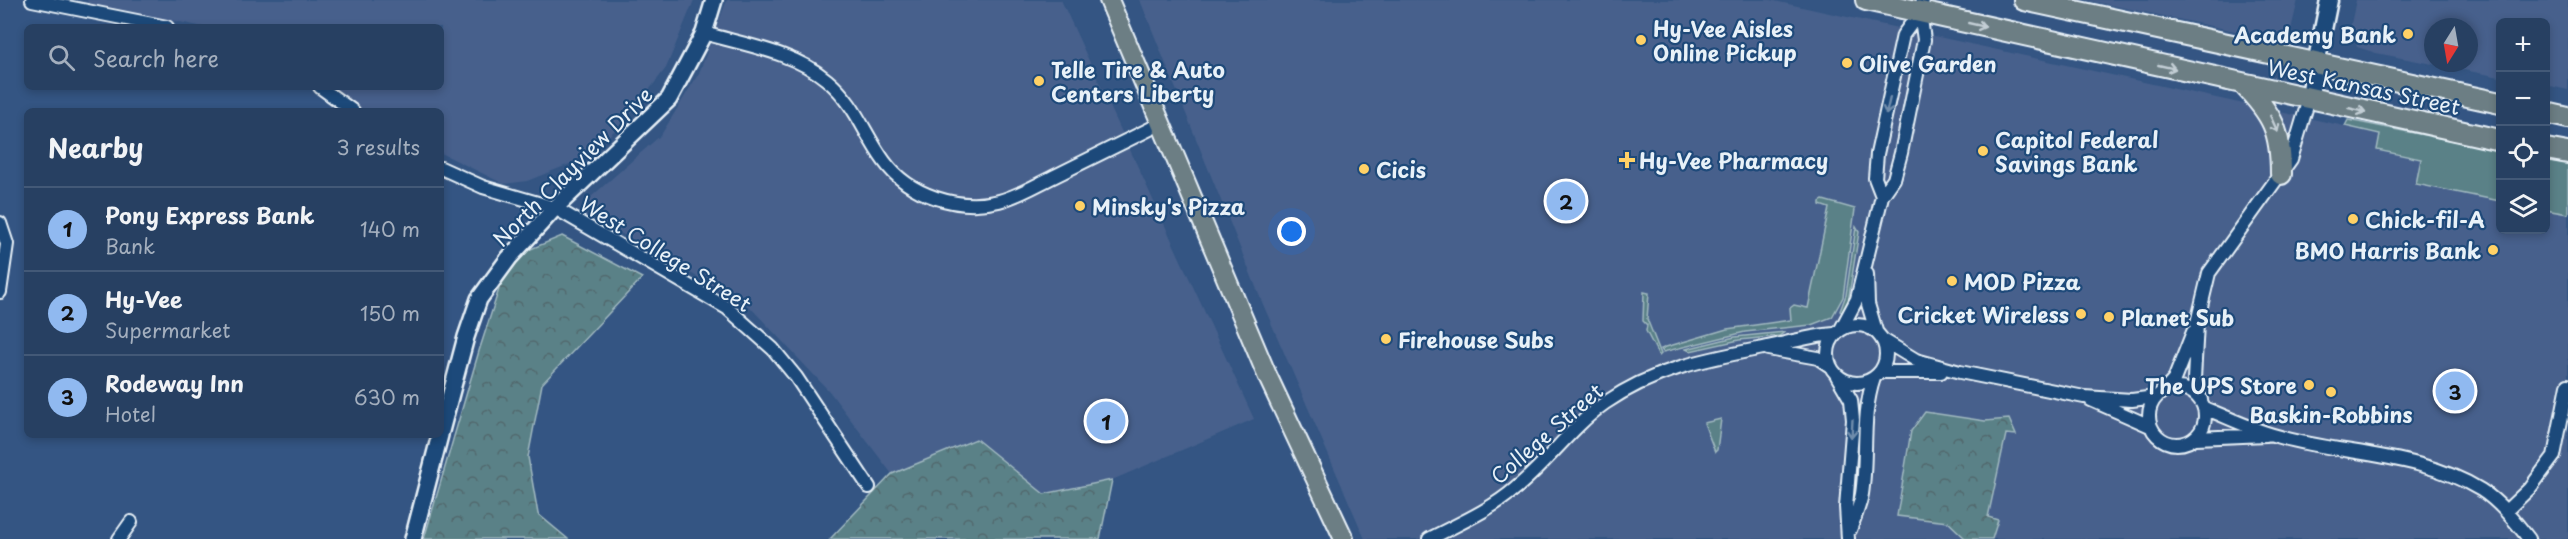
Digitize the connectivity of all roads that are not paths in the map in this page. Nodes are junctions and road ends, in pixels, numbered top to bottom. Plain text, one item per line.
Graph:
1 (32, 0) edge
2 (714, 0) edge
3 (1108, 0) edge
4 (1866, 0) edge
5 (2024, 0) edge
6 (2329, 0) edge
7 (1921, 6) edge
8 (152, 24) edge
9 (704, 33) junction
10 (2315, 64) junction
11 (2243, 84) junction
12 (324, 90) edge
13 (2309, 99) junction
14 (2496, 102) edge
15 (349, 108) edge
16 (2550, 114) edge
17 (2568, 118) edge
18 (1160, 124) junction
19 (2496, 139) edge
20 (2550, 150) edge
21 (2568, 153) edge
22 (444, 169) edge
23 (2281, 174) junction
24 (1882, 196) junction
25 (555, 208) junction
26 (0, 224) edge
27 (1867, 260) junction
28 (0, 292) edge
29 (2197, 323) junction
30 (1838, 331) junction
31 (1880, 335) junction
32 (1761, 348) junction
33 (1833, 370) junction
34 (1960, 372) junction
35 (1877, 375) junction
36 (2568, 385) edge
37 (2160, 394) junction
38 (2085, 397) junction
39 (2202, 404) junction
40 (444, 420) edge
41 (2150, 426) junction
42 (2273, 435) junction
43 (439, 438) edge
44 (2196, 438) junction
45 (869, 487) dead end
46 (2506, 511) junction
47 (131, 522) dead end
48 (1848, 538) edge
49 (119, 539) edge
50 (413, 539) edge
51 (1344, 539) edge
52 (1430, 539) edge
53 (2529, 539) edge

1 - 8 street
2 - 9 street, North Clayview Drive
3 - 18 main road
4 - 7 highway, West Kansas Street
5 - 10 highway, West Kansas Street
6 - 10 main road
7 -> 11 highway, West Kansas Street
7 - 24 street
7 -> 24 street
9 - 18 street
9 - 25 street, North Clayview Drive
10 - 13 main road
10 - 14 highway, West Kansas Street
11 - 13 highway, West Kansas Street
11 -> 23 highway
12 - 15 street
13 -> 19 highway, West Kansas Street
13 - 23 street
16 - 17 highway
18 - 51 main road
20 - 21 highway
22 - 25 street, West College Street
23 - 29 street
24 - 27 street
25 - 40 street, North Clayview Drive
25 - 45 street, West College Street
26 - 28 street
27 - 30 street
27 - 31 street
29 - 37 street
29 - 39 street
30 - 31 street
30 - 32 street, College Street
30 - 33 street
31 - 34 street
31 - 35 street
32 - 33 street, College Street
32 - 52 street, College Street
33 - 35 street
33 -> 48 street
34 - 35 street
34 - 38 street
35 - 48 street
36 - 46 street
37 - 38 street
37 - 39 street
37 - 41 street
38 - 41 street
39 - 42 street
39 - 44 street
41 - 44 street
42 - 44 street
42 - 46 street
43 - 50 street
46 - 53 street
47 - 49 street

